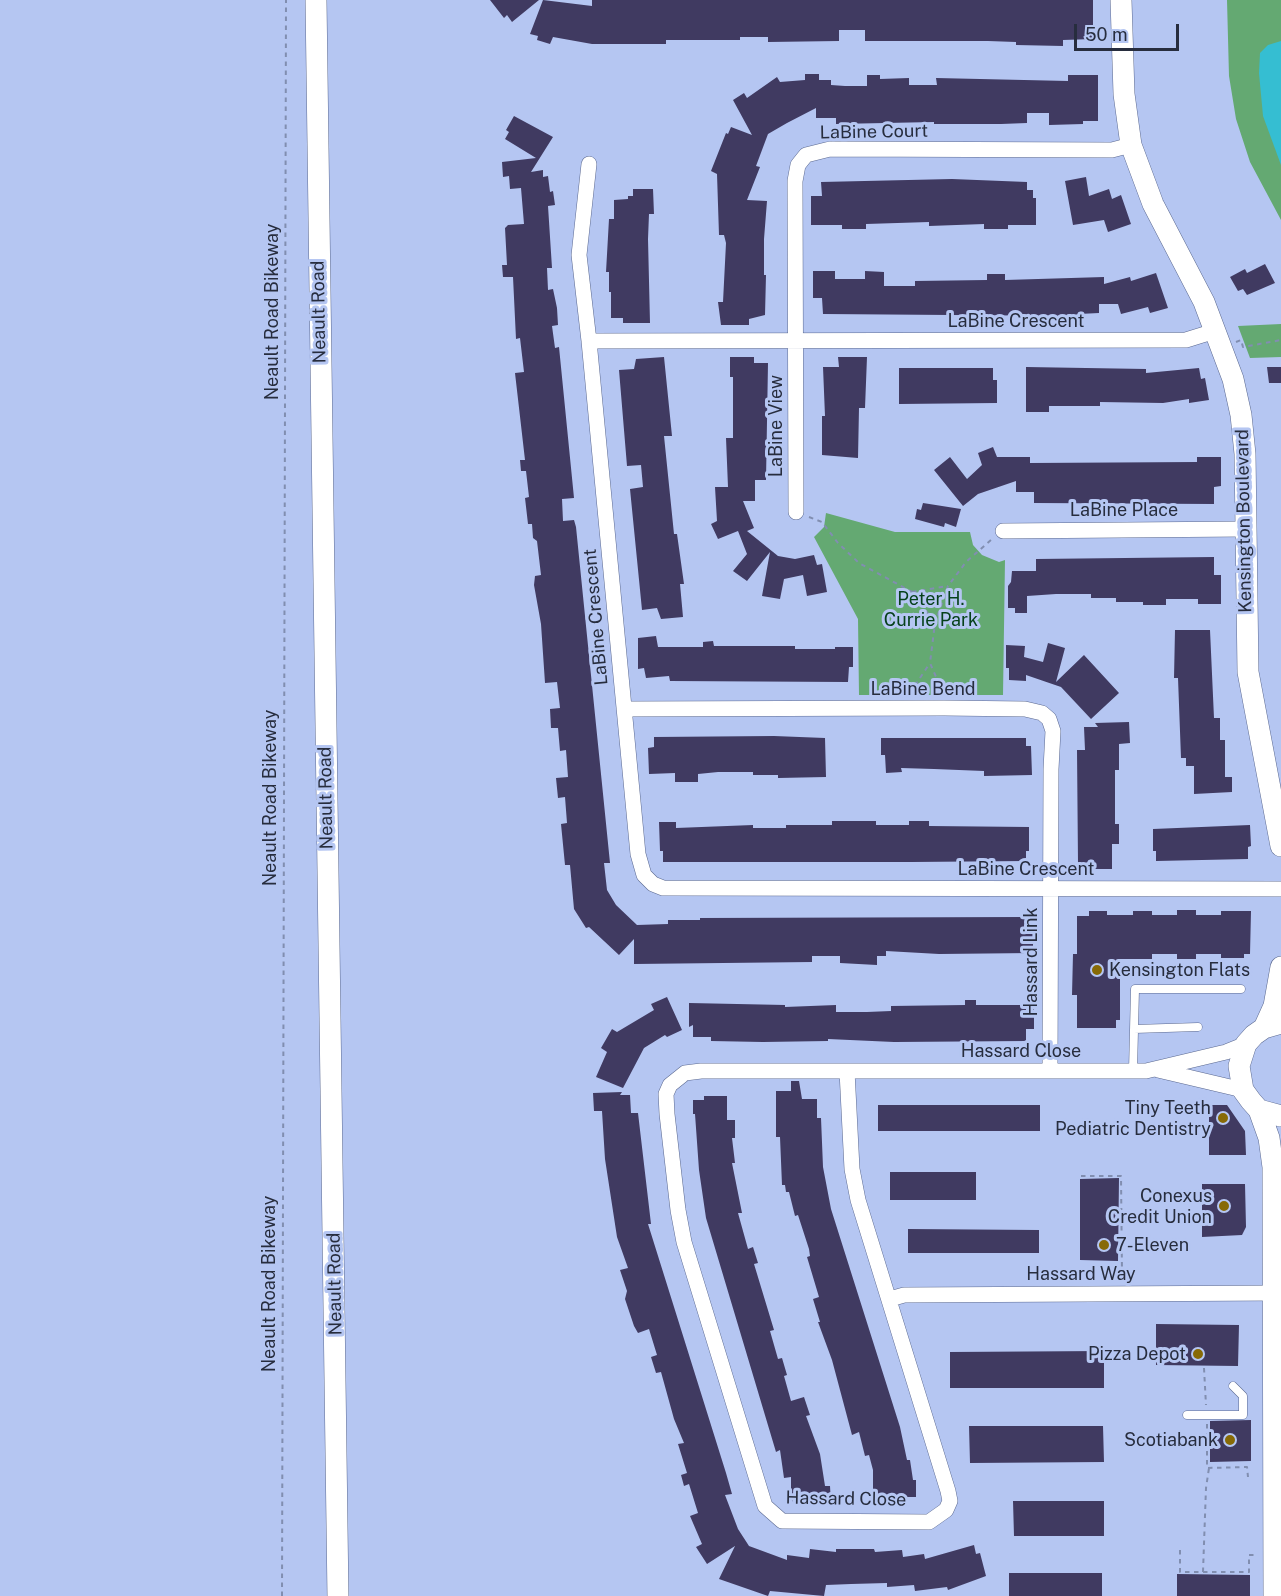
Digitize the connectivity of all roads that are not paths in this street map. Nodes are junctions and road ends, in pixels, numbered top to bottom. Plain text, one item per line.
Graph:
1 (316, 0) edge
2 (1121, 0) edge
3 (1131, 145) junction
4 (589, 164) dead end
5 (1218, 339) junction
6 (795, 340) junction
7 (589, 341) junction
8 (796, 512) dead end
9 (1246, 529) junction
10 (1003, 531) dead end
11 (624, 709) junction
12 (1281, 846) edge
13 (1051, 888) junction
14 (1281, 889) edge
15 (1281, 967) edge
16 (1241, 989) dead end
17 (1272, 1025) edge
18 (1198, 1027) dead end
19 (1134, 1029) junction
20 (1246, 1044) junction
21 (1158, 1070) junction
22 (847, 1071) junction
23 (1050, 1071) junction
24 (1133, 1071) junction
25 (1243, 1090) junction
26 (1258, 1110) junction
27 (1281, 1116) edge
28 (1277, 1293) edge
29 (890, 1299) junction
30 (1233, 1386) dead end
31 (1187, 1415) dead end
32 (338, 1596) edge
33 (1274, 1596) edge

1 - 32 main road, Neault Road
2 - 3 main road, Kensington Boulevard
3 - 5 main road, Kensington Boulevard
3 - 6 street, LaBine Court
4 - 7 street
5 - 6 street, LaBine Crescent
5 - 9 main road, Kensington Boulevard
6 - 7 street, LaBine Crescent
6 - 8 street, LaBine View
7 - 11 street, LaBine Crescent
9 - 10 street, LaBine Place
9 - 12 main road, Kensington Boulevard
11 - 13 street, LaBine Crescent
11 - 13 street, LaBine Bend
13 - 14 street, LaBine Crescent
13 - 23 street, Hassard Link
15 - 17 main road
16 - 19 lane
17 - 20 main road
18 - 19 lane
19 - 24 lane
20 - 21 street, Hassard Close
20 - 25 main road
21 - 24 street, Hassard Close
21 - 25 street, Hassard Close
22 - 23 street, Hassard Close
22 - 29 street, Hassard Close
22 - 29 street, Hassard Close
23 - 24 street, Hassard Close
25 - 26 main road
26 - 27 main road
26 - 28 main road
28 - 29 street, Hassard Way
28 - 33 main road
30 - 31 lane

